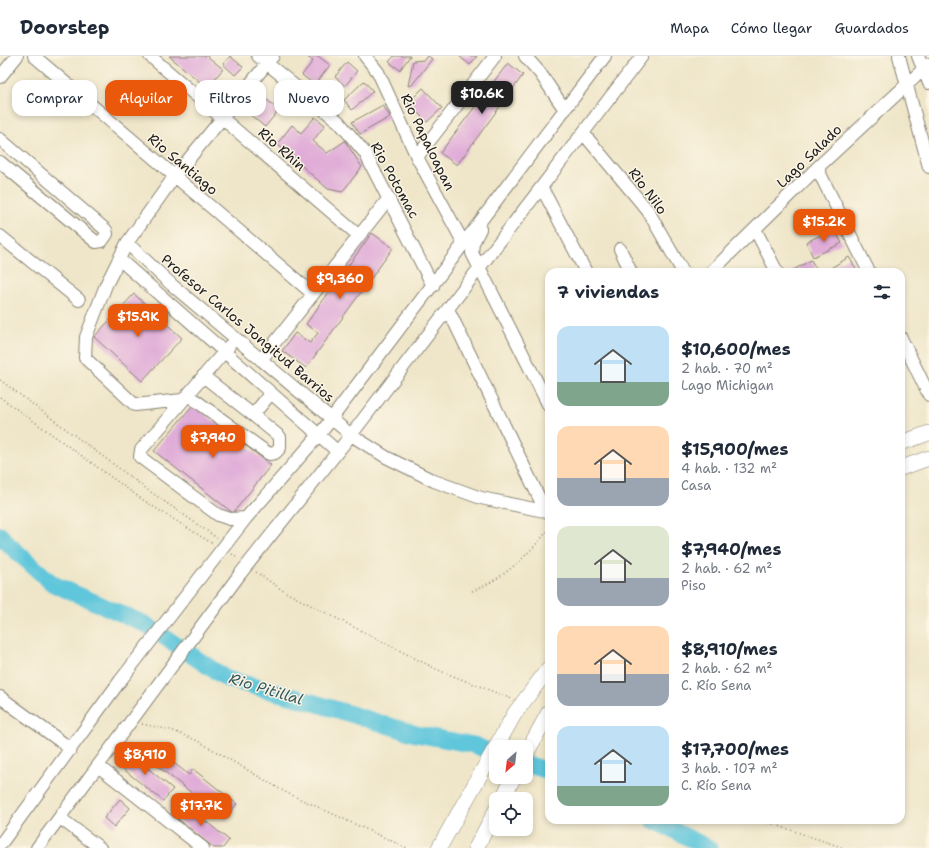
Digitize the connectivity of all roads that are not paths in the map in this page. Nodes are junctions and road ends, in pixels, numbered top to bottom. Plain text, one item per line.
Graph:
1 (17, 56) edge
2 (34, 56) edge
3 (150, 56) edge
4 (365, 56) edge
5 (495, 56) edge
6 (525, 56) edge
7 (605, 56) edge
8 (642, 56) edge
9 (899, 56) edge
10 (918, 56) edge
11 (266, 59) edge
12 (926, 68) edge
13 (0, 77) edge
14 (929, 83) edge
15 (907, 84) junction
16 (565, 110) junction
17 (222, 117) junction
18 (583, 133) junction
19 (0, 139) edge
20 (417, 157) junction
21 (0, 162) edge
22 (929, 167) edge
23 (817, 168) junction
24 (174, 177) junction
25 (542, 188) junction
26 (505, 191) junction
27 (389, 198) junction
28 (755, 229) junction
29 (358, 235) junction
30 (0, 236) edge
31 (463, 242) junction
32 (127, 243) junction
33 (620, 249) dead end
34 (119, 258) junction
35 (584, 268) edge
36 (629, 268) edge
37 (681, 268) edge
38 (715, 268) edge
39 (775, 268) edge
40 (867, 268) edge
41 (479, 269) junction
42 (172, 285) junction
43 (433, 286) junction
44 (313, 294) junction
45 (161, 296) junction
46 (79, 300) dead end
47 (448, 309) junction
48 (235, 339) junction
49 (905, 346) edge
50 (223, 352) junction
51 (261, 360) junction
52 (203, 376) junction
53 (271, 392) junction
54 (545, 394) edge
55 (929, 395) edge
56 (185, 397) junction
57 (253, 415) junction
58 (333, 418) junction
59 (320, 434) junction
60 (929, 434) edge
61 (351, 435) junction
62 (905, 442) edge
63 (337, 451) junction
64 (929, 458) edge
65 (905, 467) edge
66 (545, 506) edge
67 (545, 511) edge
68 (246, 518) junction
69 (545, 673) edge
70 (0, 697) edge
71 (545, 719) edge
72 (533, 741) edge
73 (71, 749) junction
74 (98, 766) junction
75 (60, 818) junction
76 (489, 823) edge
77 (0, 847) edge
78 (439, 847) edge
79 (37, 848) edge
80 (100, 848) edge
81 (203, 848) edge
82 (476, 848) edge

1 - 13 street
2 - 24 street, Rio Santiago
3 - 17 street, Rio Rhin
4 - 20 street, Rio Papaloapan
5 - 20 street
6 - 16 street
7 - 16 street
8 - 18 street
9 - 15 street
10 - 12 street
11 - 17 street
11 - 27 street, Rio Potomac
12 - 14 street
12 - 15 street, Lago Salado
15 - 22 street
15 - 23 street, Lago Salado
16 - 26 street
17 - 24 street
17 - 29 street, Rio Rhin
18 - 25 street
18 - 37 street, Rio Nilo
19 - 21 street
20 - 31 street, Rio Papaloapan
23 - 28 street, Lago Salado
23 - 40 street
24 - 32 street
24 - 44 street, Rio Santiago
25 - 35 street
25 - 41 street
26 - 31 street
26 - 41 street
27 - 29 street
27 - 43 street, Rio Potomac
28 - 38 street, Lago Salado
28 - 39 street
29 - 44 street
30 - 46 street
31 - 43 street
32 - 34 street
32 - 42 street, Profesor Carlos Jongitud Barrios
33 - 36 street
34 - 45 street
34 - 56 street
41 - 47 street
41 - 54 street
42 - 45 street
42 - 48 street, Profesor Carlos Jongitud Barrios
43 - 58 street
44 - 51 street
45 - 50 street
47 - 61 street
47 - 66 street
48 - 50 street
48 - 51 street, Profesor Carlos Jongitud Barrios
49 - 55 street
50 - 52 street
50 - 53 street
51 - 58 street, Profesor Carlos Jongitud Barrios
52 - 56 street
52 - 57 street
53 - 57 street
53 - 59 street
56 - 57 street
56 - 68 street
58 - 59 street
58 - 61 street, Profesor Carlos Jongitud Barrios
59 - 63 street
59 - 68 street
60 - 62 main road
61 - 63 street
61 - 67 street, Profesor Carlos Jongitud Barrios
63 - 74 street
64 - 65 main road
68 - 73 street
69 - 78 main road
70 - 73 street
71 - 72 main road
73 - 77 street
74 - 75 street
74 - 81 street
75 - 79 street
75 - 80 street
76 - 82 main road

